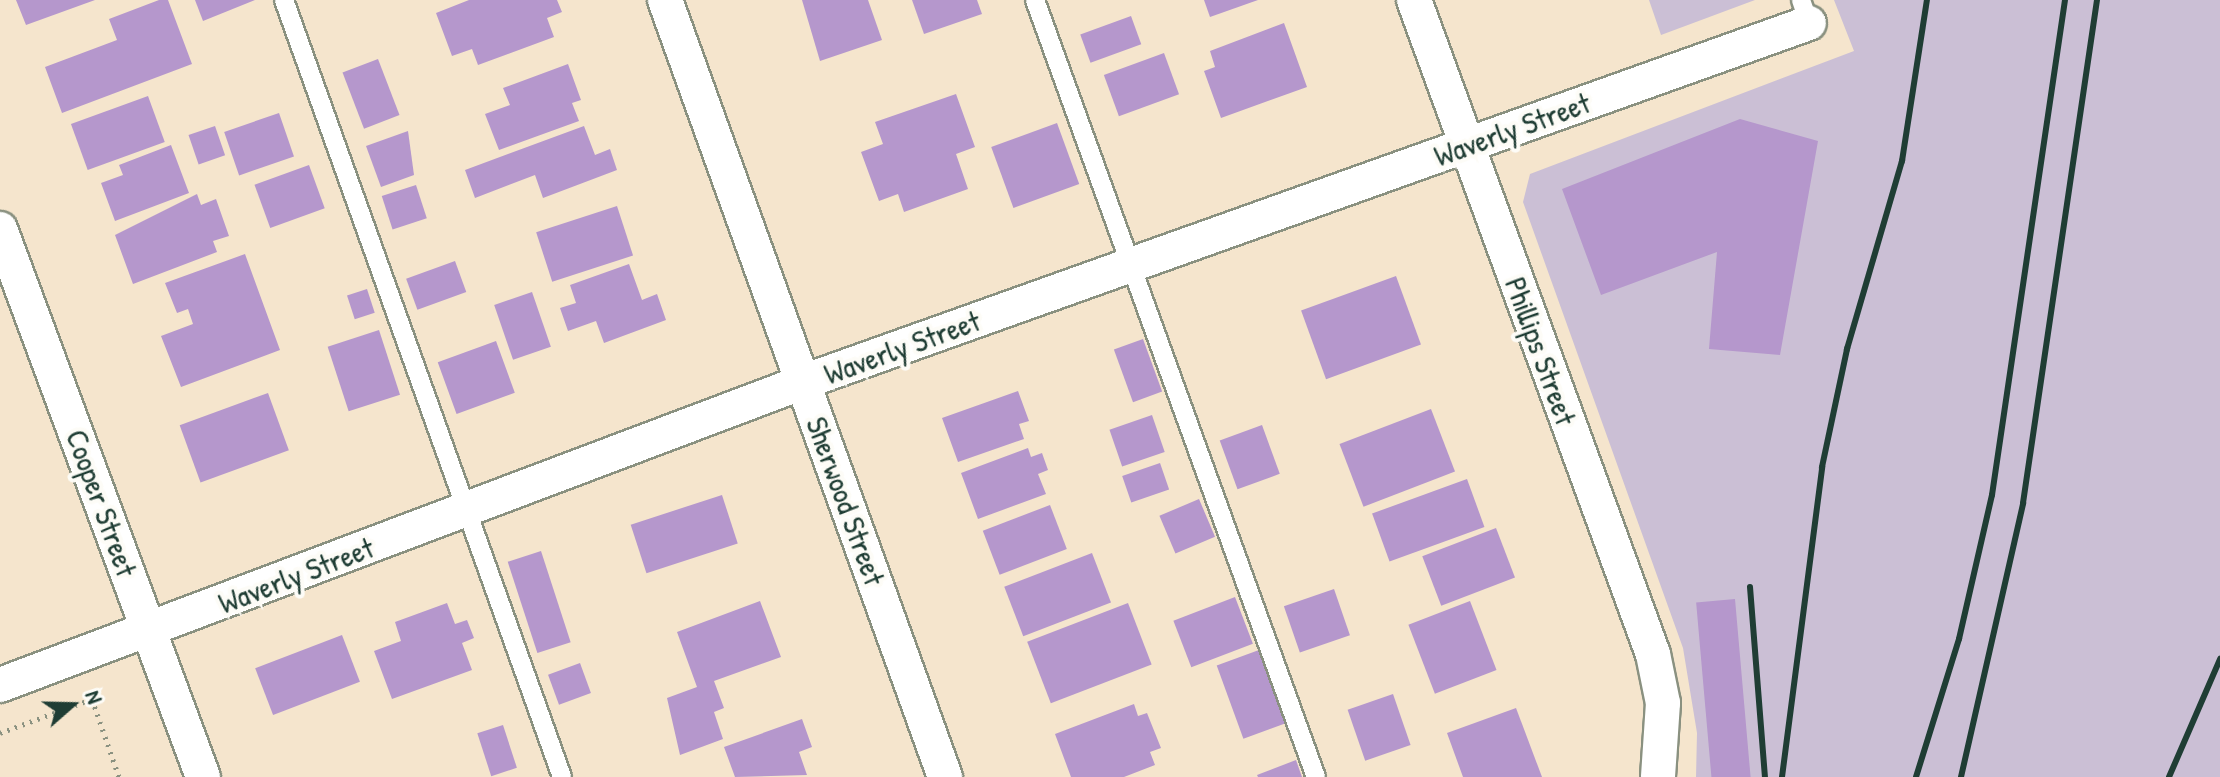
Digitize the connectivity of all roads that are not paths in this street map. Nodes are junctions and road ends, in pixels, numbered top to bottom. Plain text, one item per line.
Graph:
1 (284, 0) edge
2 (665, 0) edge
3 (1035, 0) edge
4 (1414, 0) edge
5 (1809, 8) edge
6 (1466, 145) junction
7 (0, 229) edge
8 (1129, 265) junction
9 (803, 382) junction
10 (466, 511) junction
11 (150, 631) junction
12 (0, 685) edge
13 (203, 777) edge
14 (562, 777) edge
15 (945, 777) edge
16 (1316, 777) edge
17 (1658, 777) edge

1 - 10 lane
2 - 9 street, Sherwood Street
3 - 8 lane
4 - 6 street, Phillips Street
5 - 6 street, Waverly Street
6 - 8 street, Waverly Street
6 - 17 street, Phillips Street
7 - 11 street, Cooper Street
8 - 9 street, Waverly Street
8 - 16 lane
9 - 10 street, Waverly Street
9 - 15 street, Sherwood Street
10 - 11 street, Waverly Street
10 - 14 lane
11 - 12 street, Waverly Street
11 - 13 street, Cooper Street

